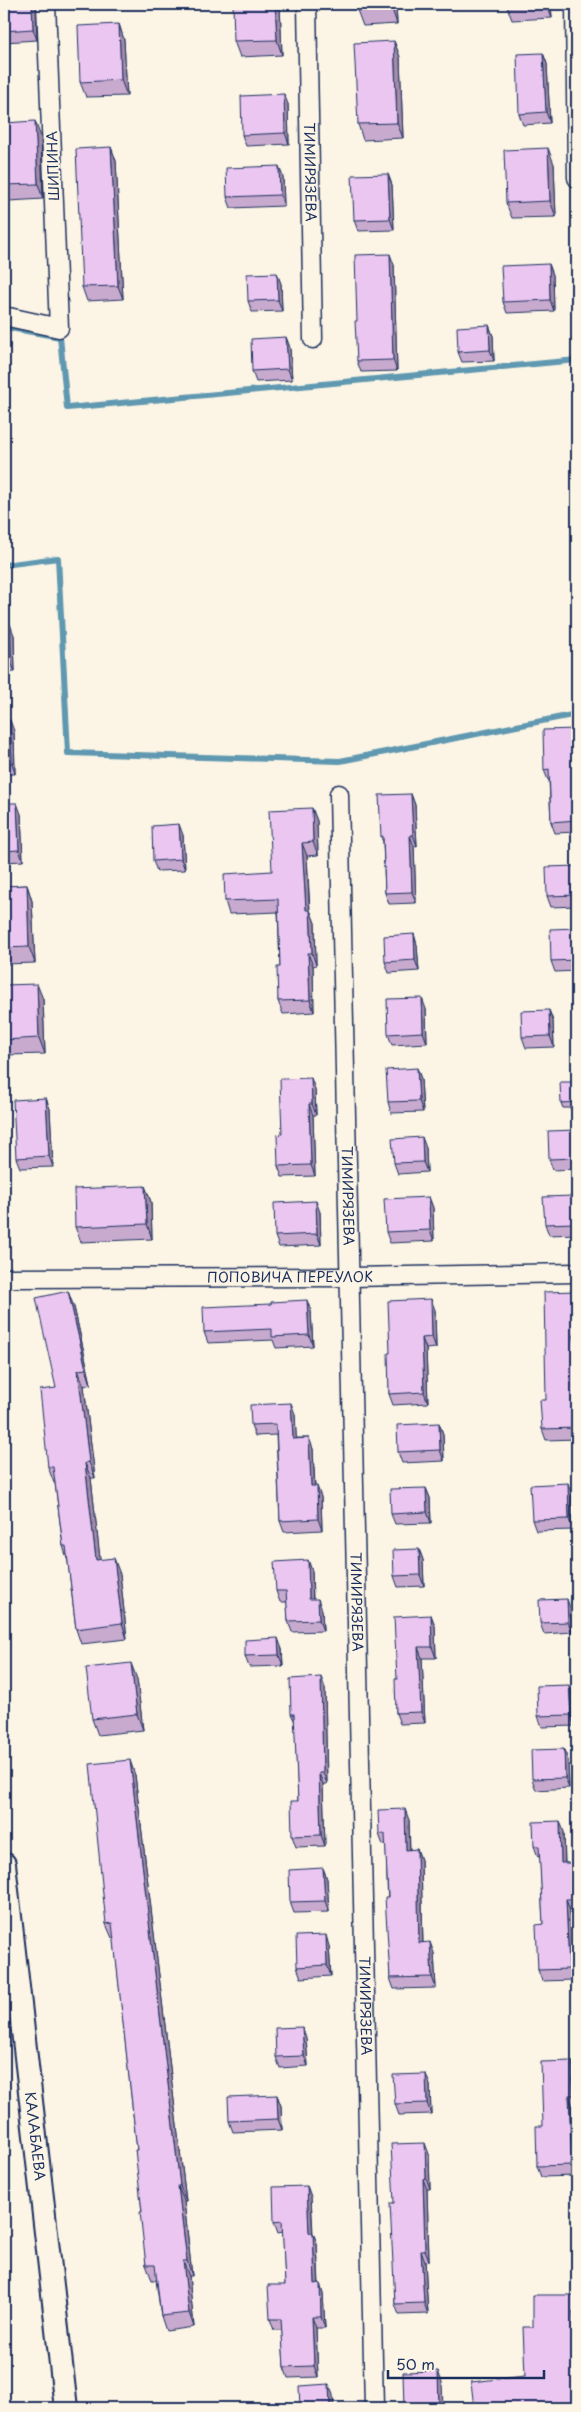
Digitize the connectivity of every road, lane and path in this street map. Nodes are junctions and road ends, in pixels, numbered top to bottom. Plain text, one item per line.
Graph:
1 (46, 4) edge
2 (308, 4) edge
3 (575, 4) edge
4 (577, 178) edge
5 (4, 316) edge
6 (313, 339) dead end
7 (340, 794) dead end
8 (577, 1274) edge
9 (351, 1277) junction
10 (4, 1278) edge
11 (4, 1864) edge
12 (66, 2408) edge
13 (374, 2408) edge

1 - 5 street, ШИПИНА
2 - 6 street, ТИМИРЯЗЕВА
3 - 4 street
7 - 9 street, ТИМИРЯЗЕВА
8 - 9 street, ПОПОВИЧА ПЕРЕУЛОК
9 - 10 street, ПОПОВИЧА ПЕРЕУЛОК
9 - 13 street, ТИМИРЯЗЕВА
11 - 12 street, КАЛАБАЕВА

